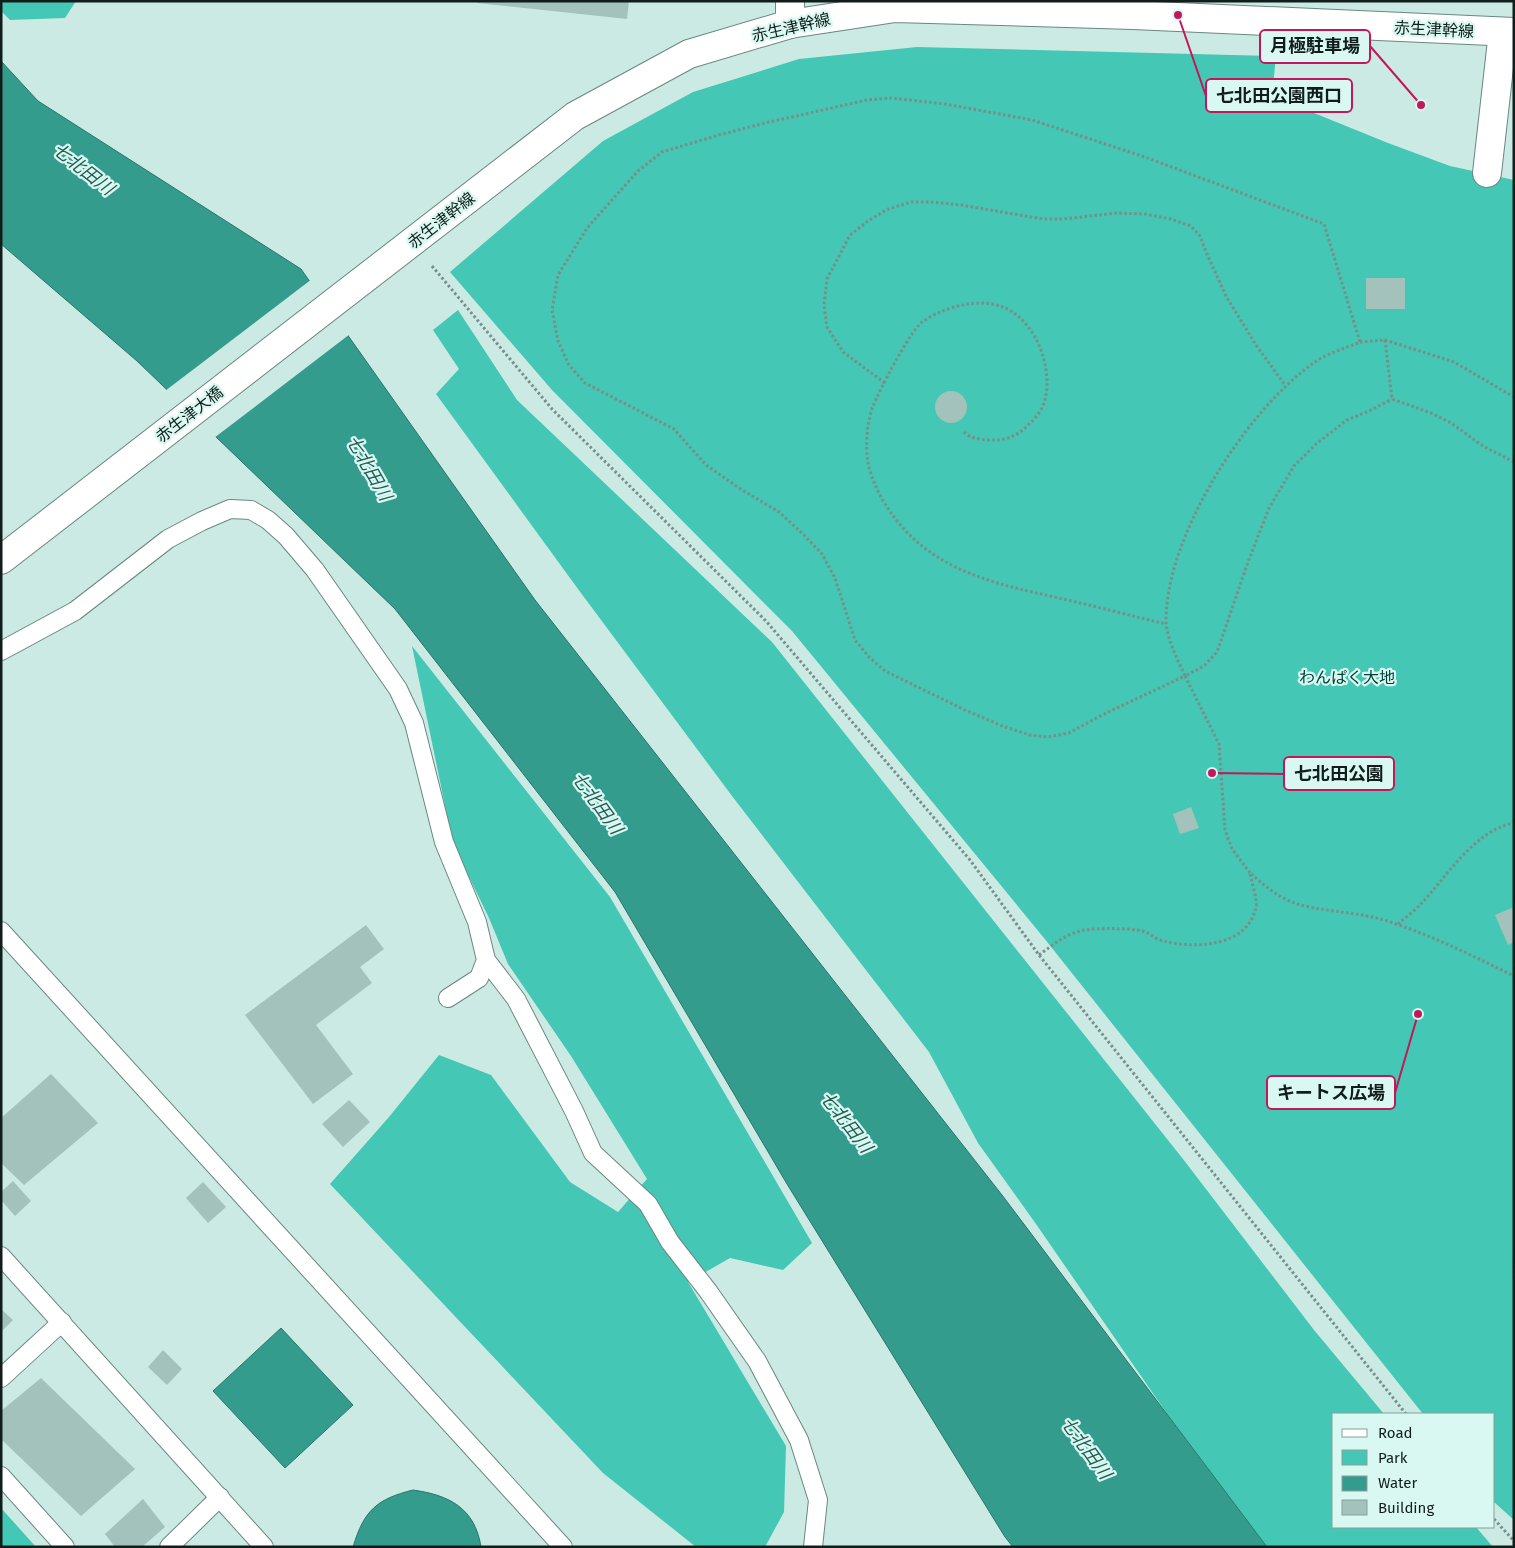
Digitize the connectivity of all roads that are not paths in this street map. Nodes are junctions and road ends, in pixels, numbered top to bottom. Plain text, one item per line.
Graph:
1 (1134, 8) edge
2 (790, 12) edge
3 (1509, 32) edge
4 (1487, 173) dead end
5 (378, 269) joint
6 (1, 560) edge
7 (1, 651) edge
8 (1, 931) edge
9 (486, 960) junction
10 (448, 998) dead end
11 (1, 1256) edge
12 (62, 1322) junction
13 (1, 1378) edge
14 (1, 1476) edge
15 (220, 1497) junction
16 (65, 1547) edge
17 (169, 1547) edge
18 (264, 1547) edge
19 (563, 1547) edge
20 (813, 1547) edge

1 - 2 street, 赤生津幹線
1 - 3 street, 赤生津幹線
2 - 5 street, 赤生津幹線
3 - 4 street
5 - 6 street, 赤生津大橋
7 - 9 lane
8 - 19 lane
9 - 10 lane
9 - 20 lane
11 - 12 lane
12 - 13 lane
12 - 15 lane
14 - 16 lane
15 - 17 lane
15 - 18 lane

